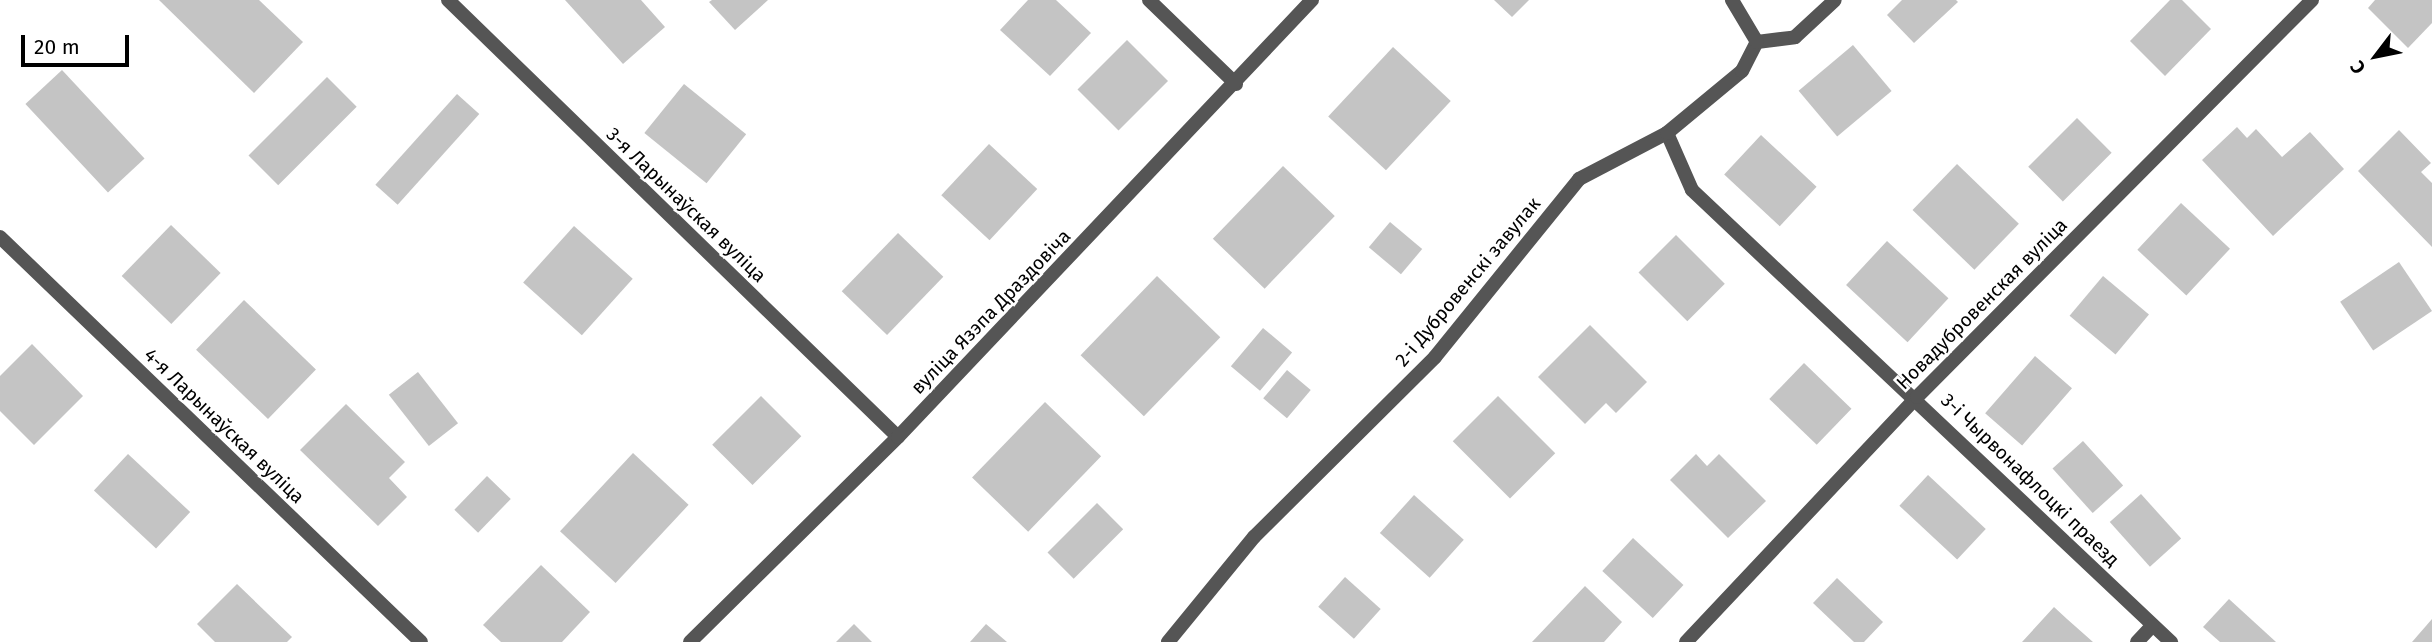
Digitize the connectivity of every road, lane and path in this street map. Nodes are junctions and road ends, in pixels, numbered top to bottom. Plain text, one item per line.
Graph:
1 (448, 0) edge
2 (1149, 0) edge
3 (1312, 0) edge
4 (1732, 0) edge
5 (1835, 0) edge
6 (2312, 0) edge
7 (1756, 41) junction
8 (1236, 84) junction
9 (1667, 133) junction
10 (0, 237) edge
11 (1917, 397) junction
12 (898, 437) junction
13 (2152, 626) junction
14 (421, 642) edge
15 (690, 642) edge
16 (1168, 642) edge
17 (1686, 642) edge
18 (2137, 642) edge
19 (2171, 642) edge

1 - 12 street, 3-я Ларынаўская вуліца
2 - 8 street
3 - 8 street, вуліца Язэпа Драздовіча
4 - 7 street
5 - 7 street
6 - 11 street, Новадубровенская вуліца
7 - 9 street, 2-і Дубровенскі завулак
8 - 12 street, вуліца Язэпа Драздовіча
9 - 11 street, 3-і Чырвонафлоцкі праезд
9 - 16 street, 2-і Дубровенскі завулак
10 - 14 street, 4-я Ларынаўская вуліца
11 - 13 street, 3-і Чырвонафлоцкі праезд
11 - 17 street, Новадубровенская вуліца
12 - 15 street, вуліца Язэпа Драздовіча
13 - 18 street
13 - 19 street, 3-і Чырвонафлоцкі праезд

